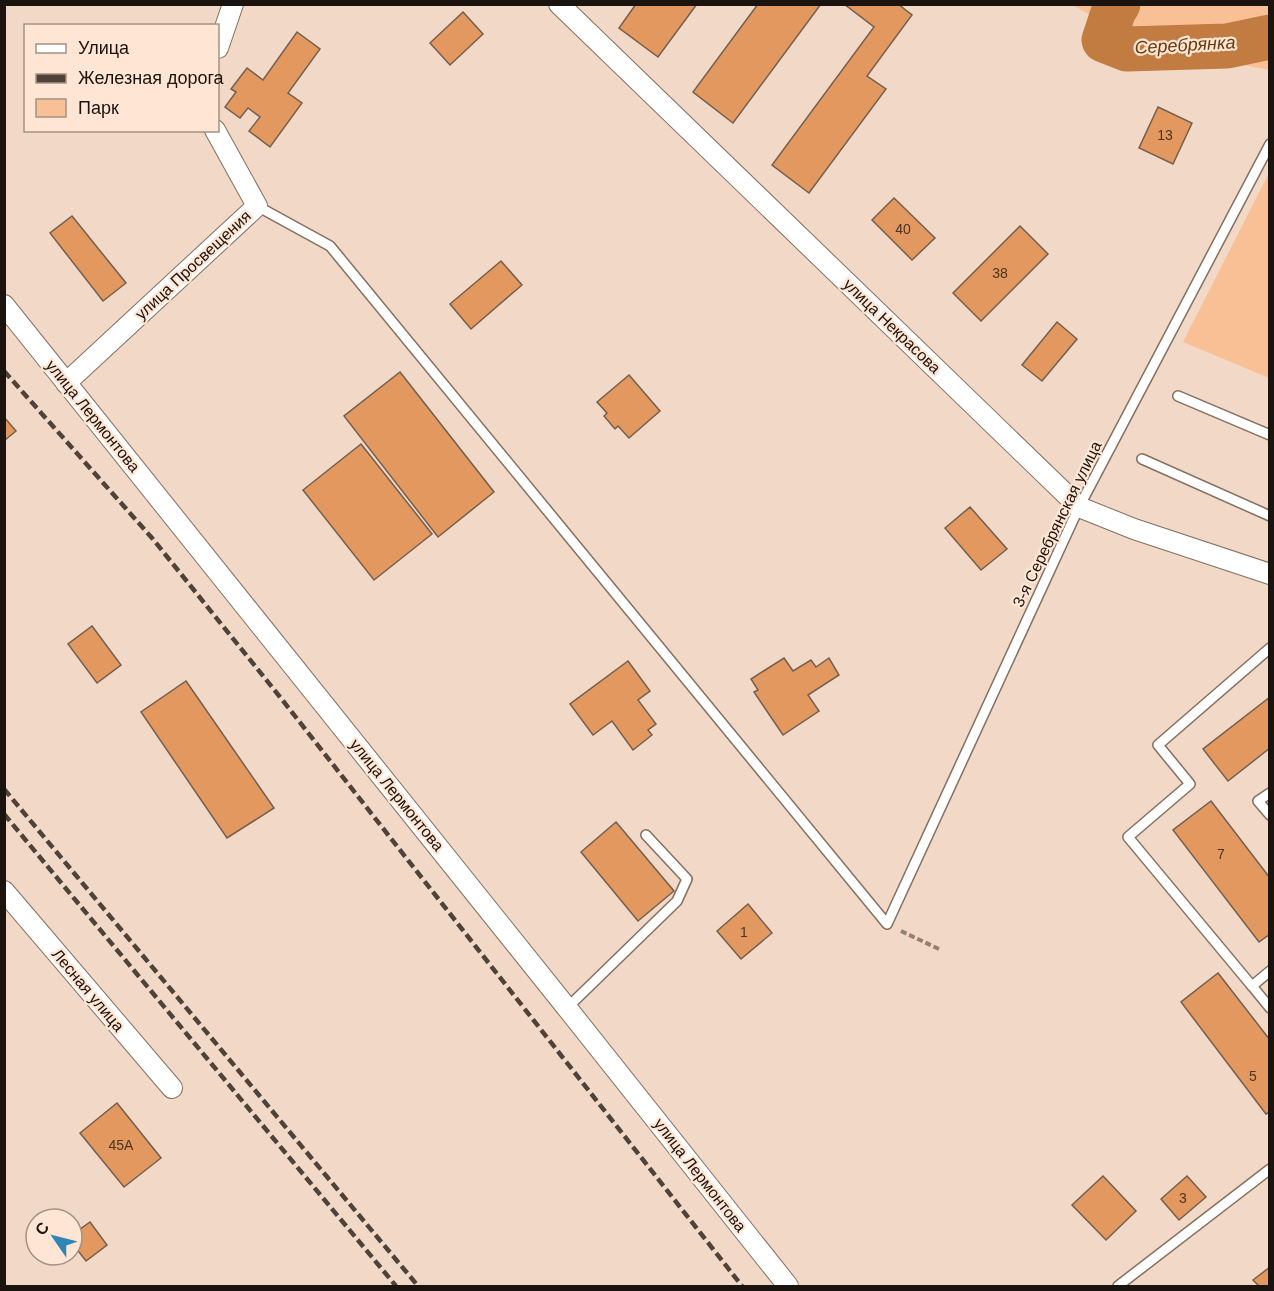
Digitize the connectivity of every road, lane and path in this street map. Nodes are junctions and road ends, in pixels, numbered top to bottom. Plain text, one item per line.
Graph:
1 (234, 4) edge
2 (559, 4) edge
3 (219, 45) edge
4 (217, 132) edge
5 (1269, 144) edge
6 (256, 206) junction
7 (4, 305) edge
8 (66, 383) junction
9 (1178, 396) dead end
10 (1269, 435) edge
11 (1142, 459) dead end
12 (1079, 507) junction
13 (1269, 516) edge
14 (1269, 574) edge
15 (1269, 648) edge
16 (1269, 793) edge
17 (1269, 815) edge
18 (646, 835) dead end
19 (4, 891) edge
20 (886, 924) junction
21 (941, 950) dead end
22 (1269, 971) edge
23 (1252, 986) junction
24 (567, 1008) junction
25 (1269, 1008) edge
26 (172, 1088) dead end
27 (1267, 1174) edge
28 (788, 1287) edge
29 (1118, 1287) edge

1 - 3 street
2 - 12 street, улица Некрасова
4 - 6 street, улица Просвещения
5 - 12 lane, 3-я Серебрянская улица
6 - 8 street, улица Просвещения
6 - 20 lane
7 - 8 street, улица Лермонтова
8 - 24 street, улица Лермонтова
9 - 10 lane
11 - 13 lane
12 - 14 street, улица Некрасова
12 - 20 lane, 3-я Серебрянская улица
15 - 23 lane
16 - 17 lane
18 - 24 lane
19 - 26 street, Лесная улица
20 - 21 path
22 - 23 lane
23 - 25 lane
24 - 28 street, улица Лермонтова
27 - 29 lane

